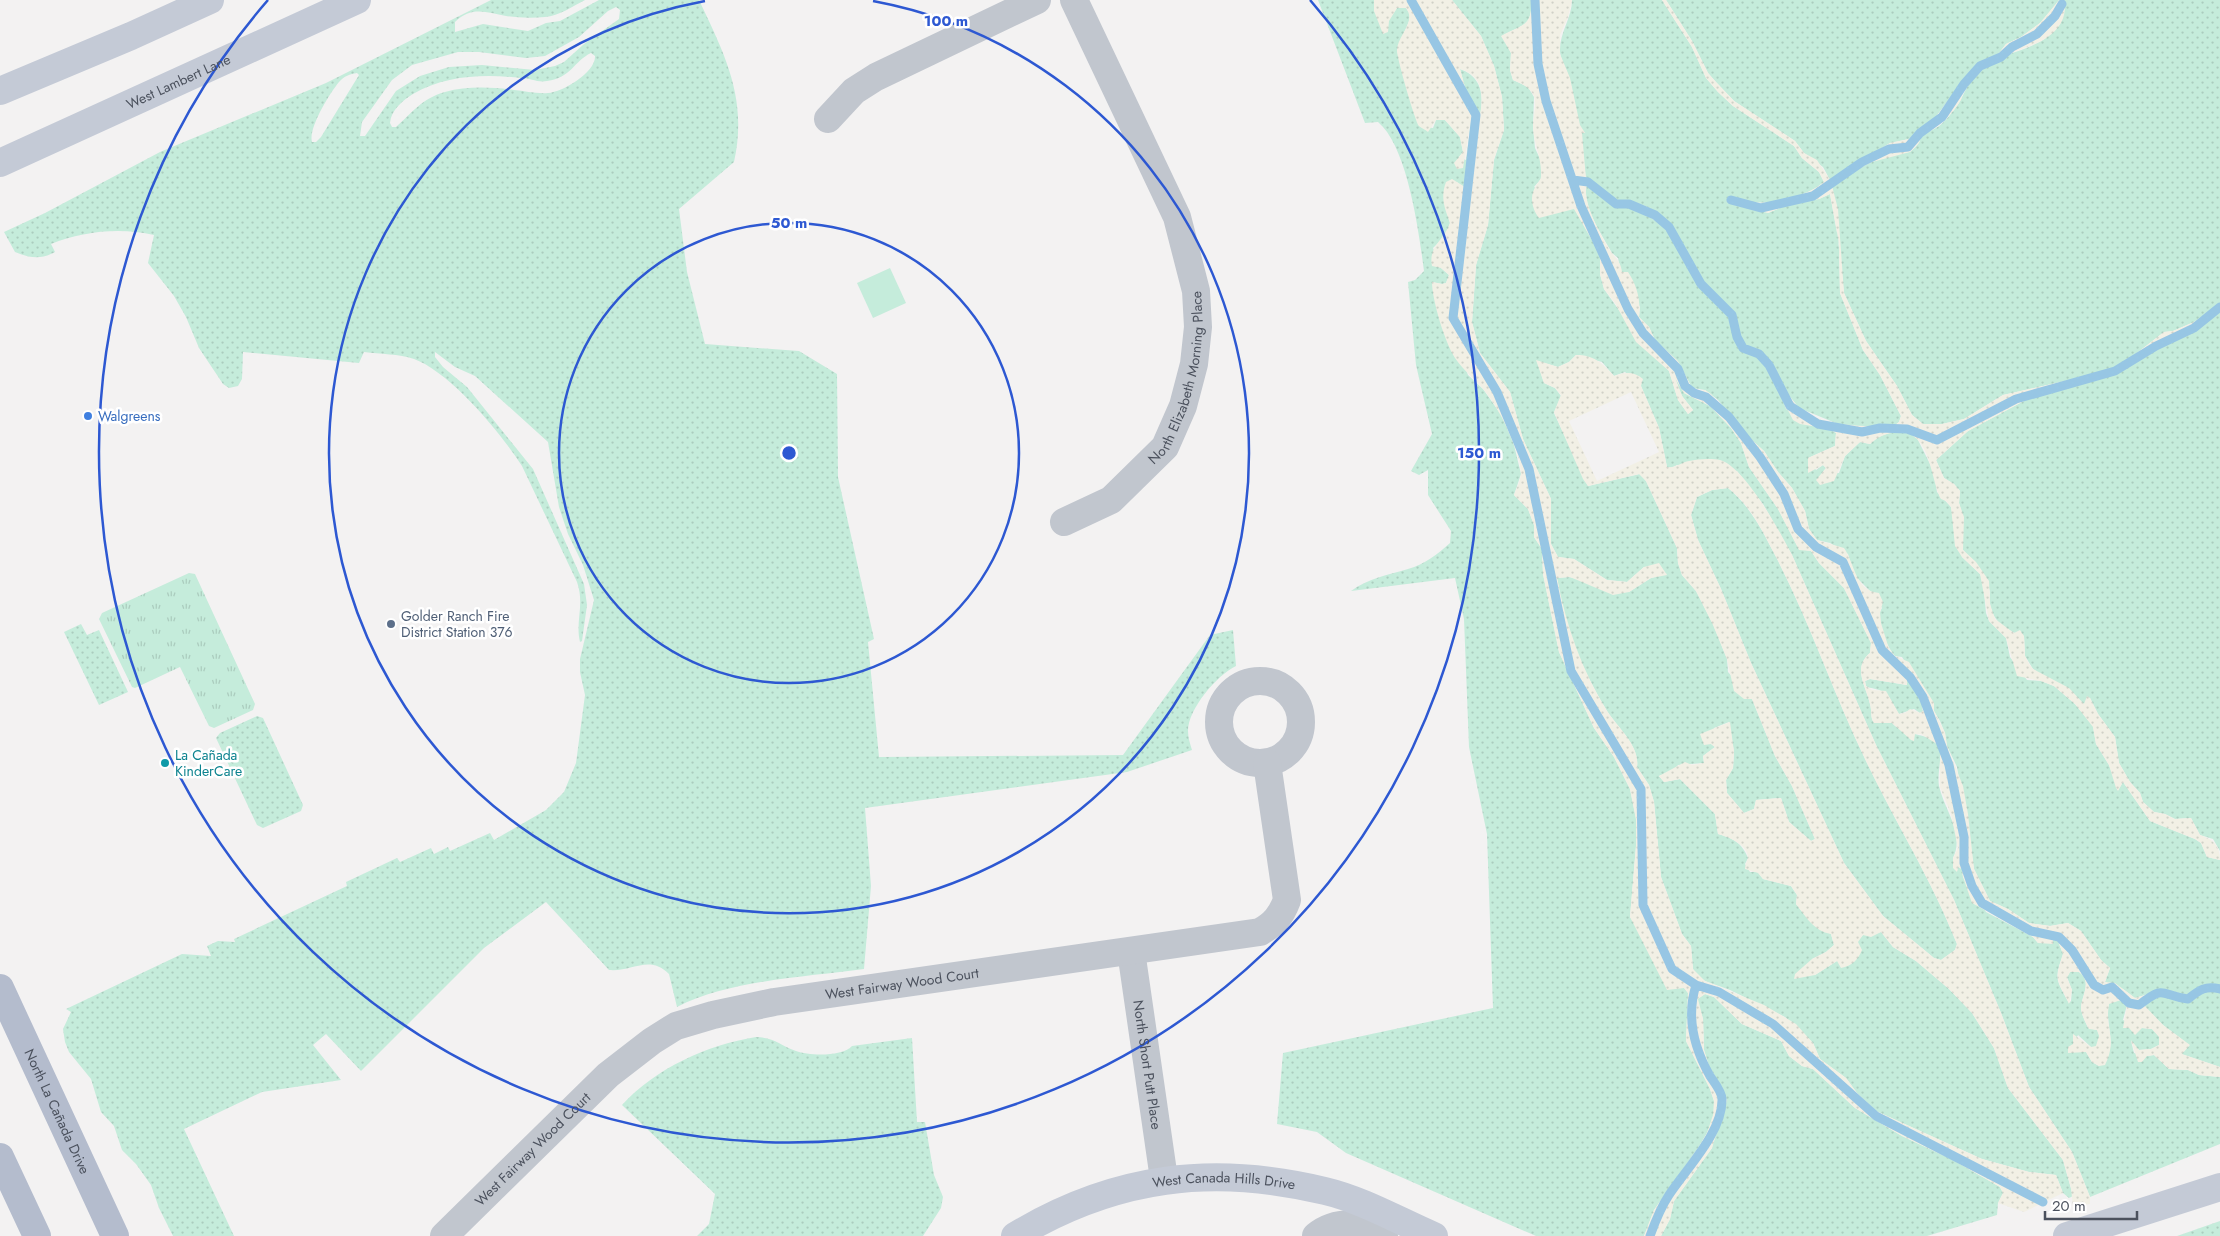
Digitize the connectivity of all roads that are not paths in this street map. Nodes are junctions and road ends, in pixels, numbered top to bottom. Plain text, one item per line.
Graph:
1 (210, 0) edge
2 (357, 0) edge
3 (1037, 0) edge
4 (1074, 0) edge
5 (0, 91) edge
6 (828, 119) dead end
7 (0, 164) edge
8 (1064, 522) dead end
9 (1267, 763) dead end
10 (1131, 951) junction
11 (0, 988) edge
12 (0, 1157) edge
13 (1164, 1180) junction
14 (2220, 1187) edge
15 (1375, 1224) edge
16 (37, 1236) edge
17 (115, 1236) edge
18 (444, 1236) edge
19 (1014, 1236) edge
20 (1316, 1236) edge
21 (1434, 1236) edge
22 (2067, 1236) edge

1 - 5 main road
2 - 7 main road, West Lambert Lane
3 - 6 street
4 - 8 street, North Elizabeth Morning Place
9 - 10 street, West Fairway Wood Court
10 - 13 street, North Short Putt Place
10 - 18 street, West Fairway Wood Court
11 - 17 main road, North La Cañada Drive
12 - 16 main road
13 - 15 main road, West Canada Hills Drive
13 - 19 main road, West Canada Hills Drive
14 - 22 main road
15 - 20 street
15 - 21 main road, West Canada Hills Drive

